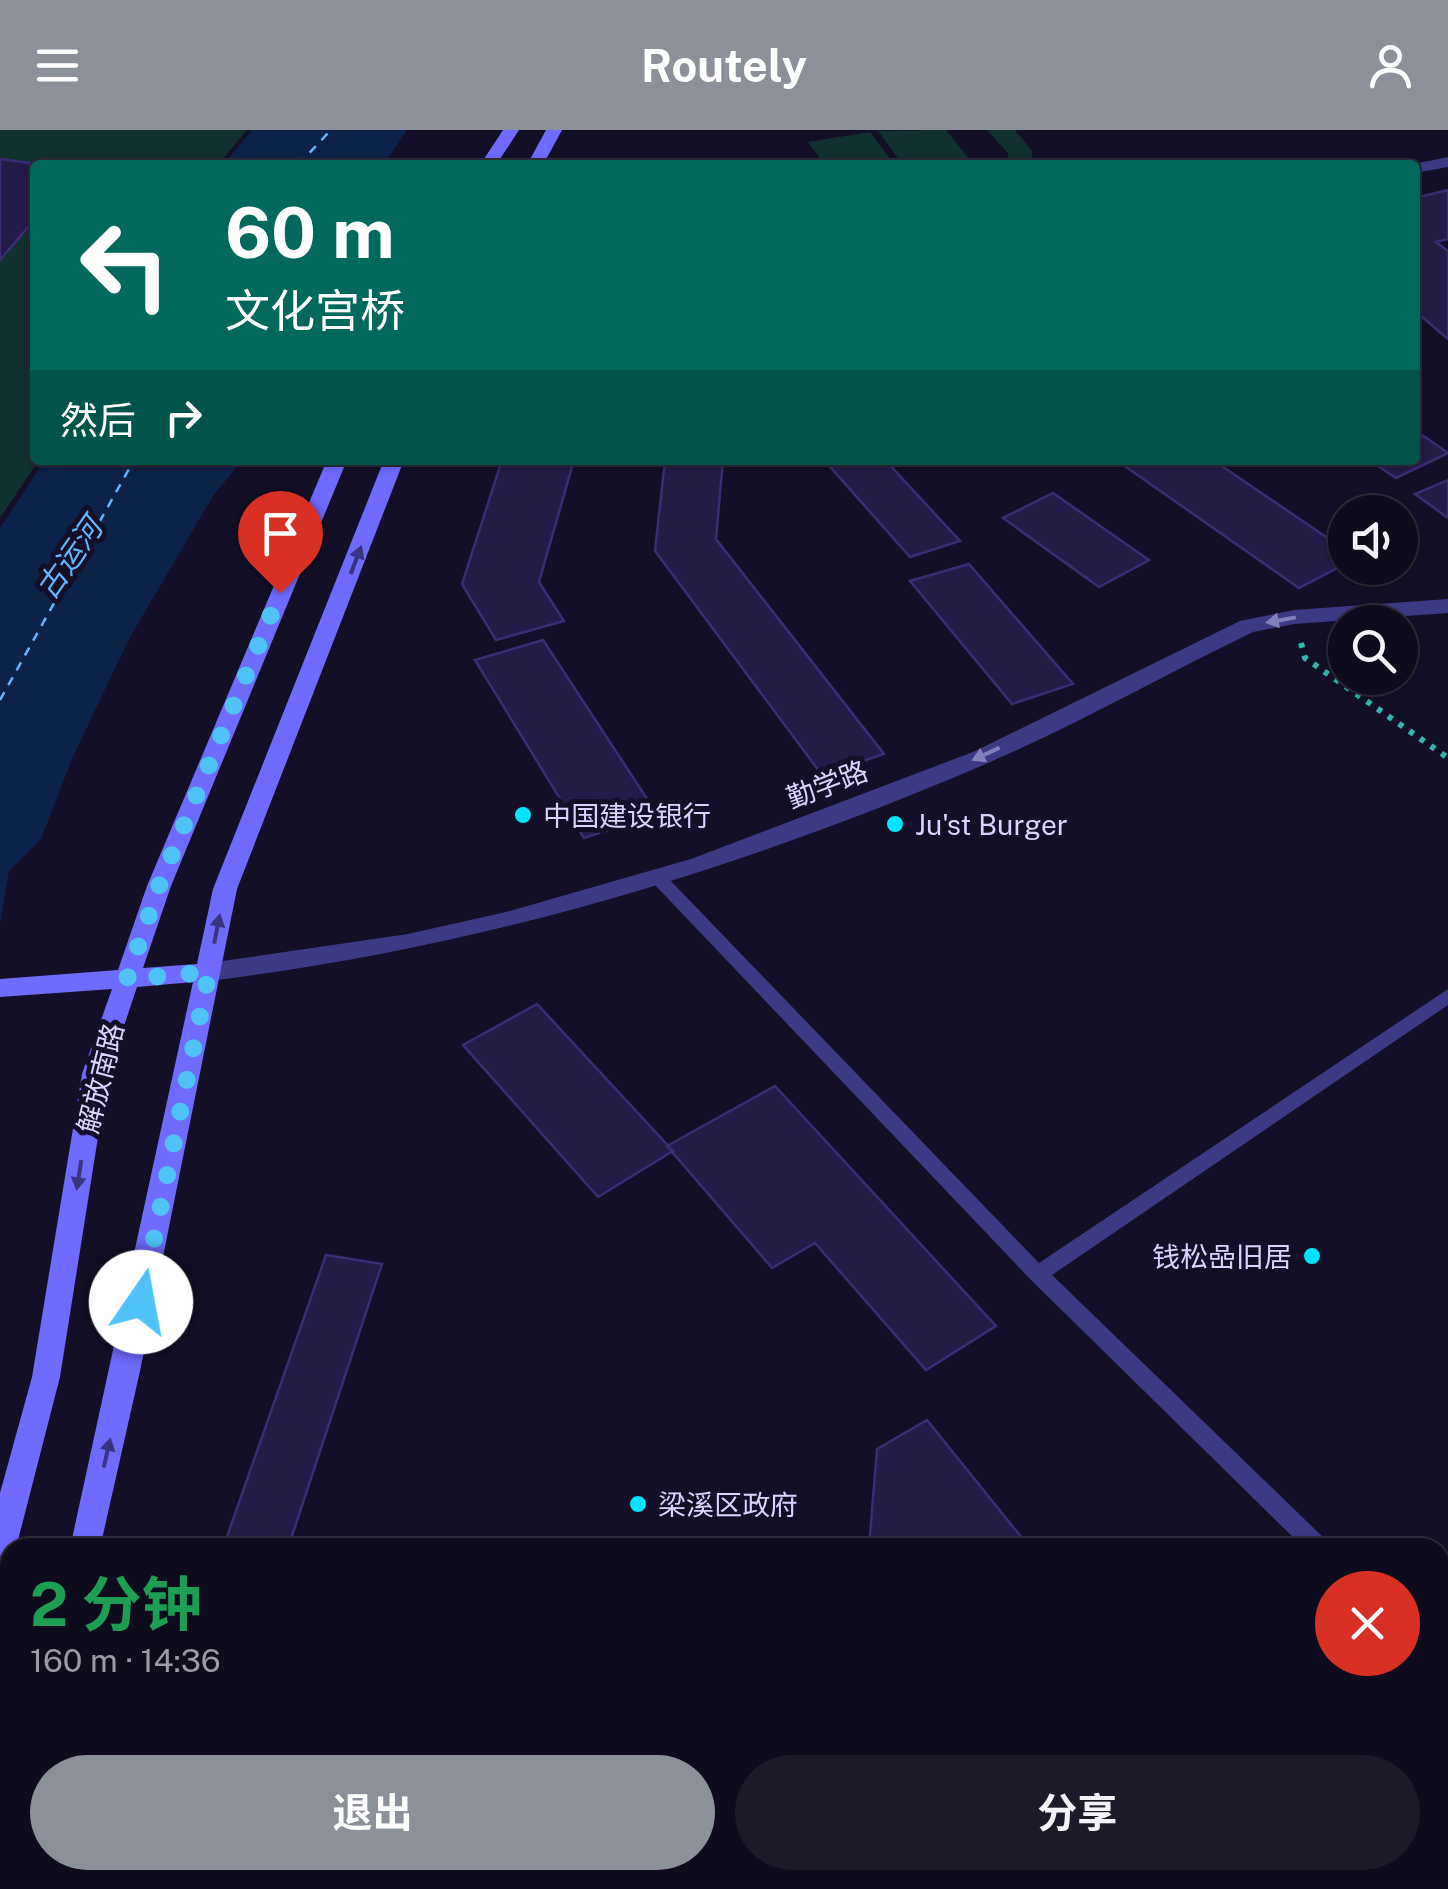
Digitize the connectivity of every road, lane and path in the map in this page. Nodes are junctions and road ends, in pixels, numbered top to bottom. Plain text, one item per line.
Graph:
1 (511, 130) edge
2 (554, 130) edge
3 (491, 160) edge
4 (537, 160) edge
5 (1448, 162) edge
6 (1420, 167) edge
7 (335, 465) edge
8 (392, 465) edge
9 (1448, 606) edge
10 (1294, 617) junction
11 (1448, 758) edge
12 (661, 881) junction
13 (209, 972) junction
14 (127, 979) junction
15 (0, 988) edge
16 (1448, 996) edge
17 (1038, 1274) junction
18 (3, 1538) edge
19 (87, 1538) edge
20 (1309, 1538) edge

1 - 3 main road
2 - 4 main road
5 - 6 street
7 - 14 main road, 解放南路
13 -> 8 main road
9 - 10 street, 勤学路
10 - 11 path
10 -> 12 street, 勤学路
12 - 13 street, 勤学路
12 - 17 lane
13 - 14 main road
19 -> 13 main road
14 - 15 main road
14 -> 18 main road, 解放南路
16 - 17 lane
17 - 20 lane

